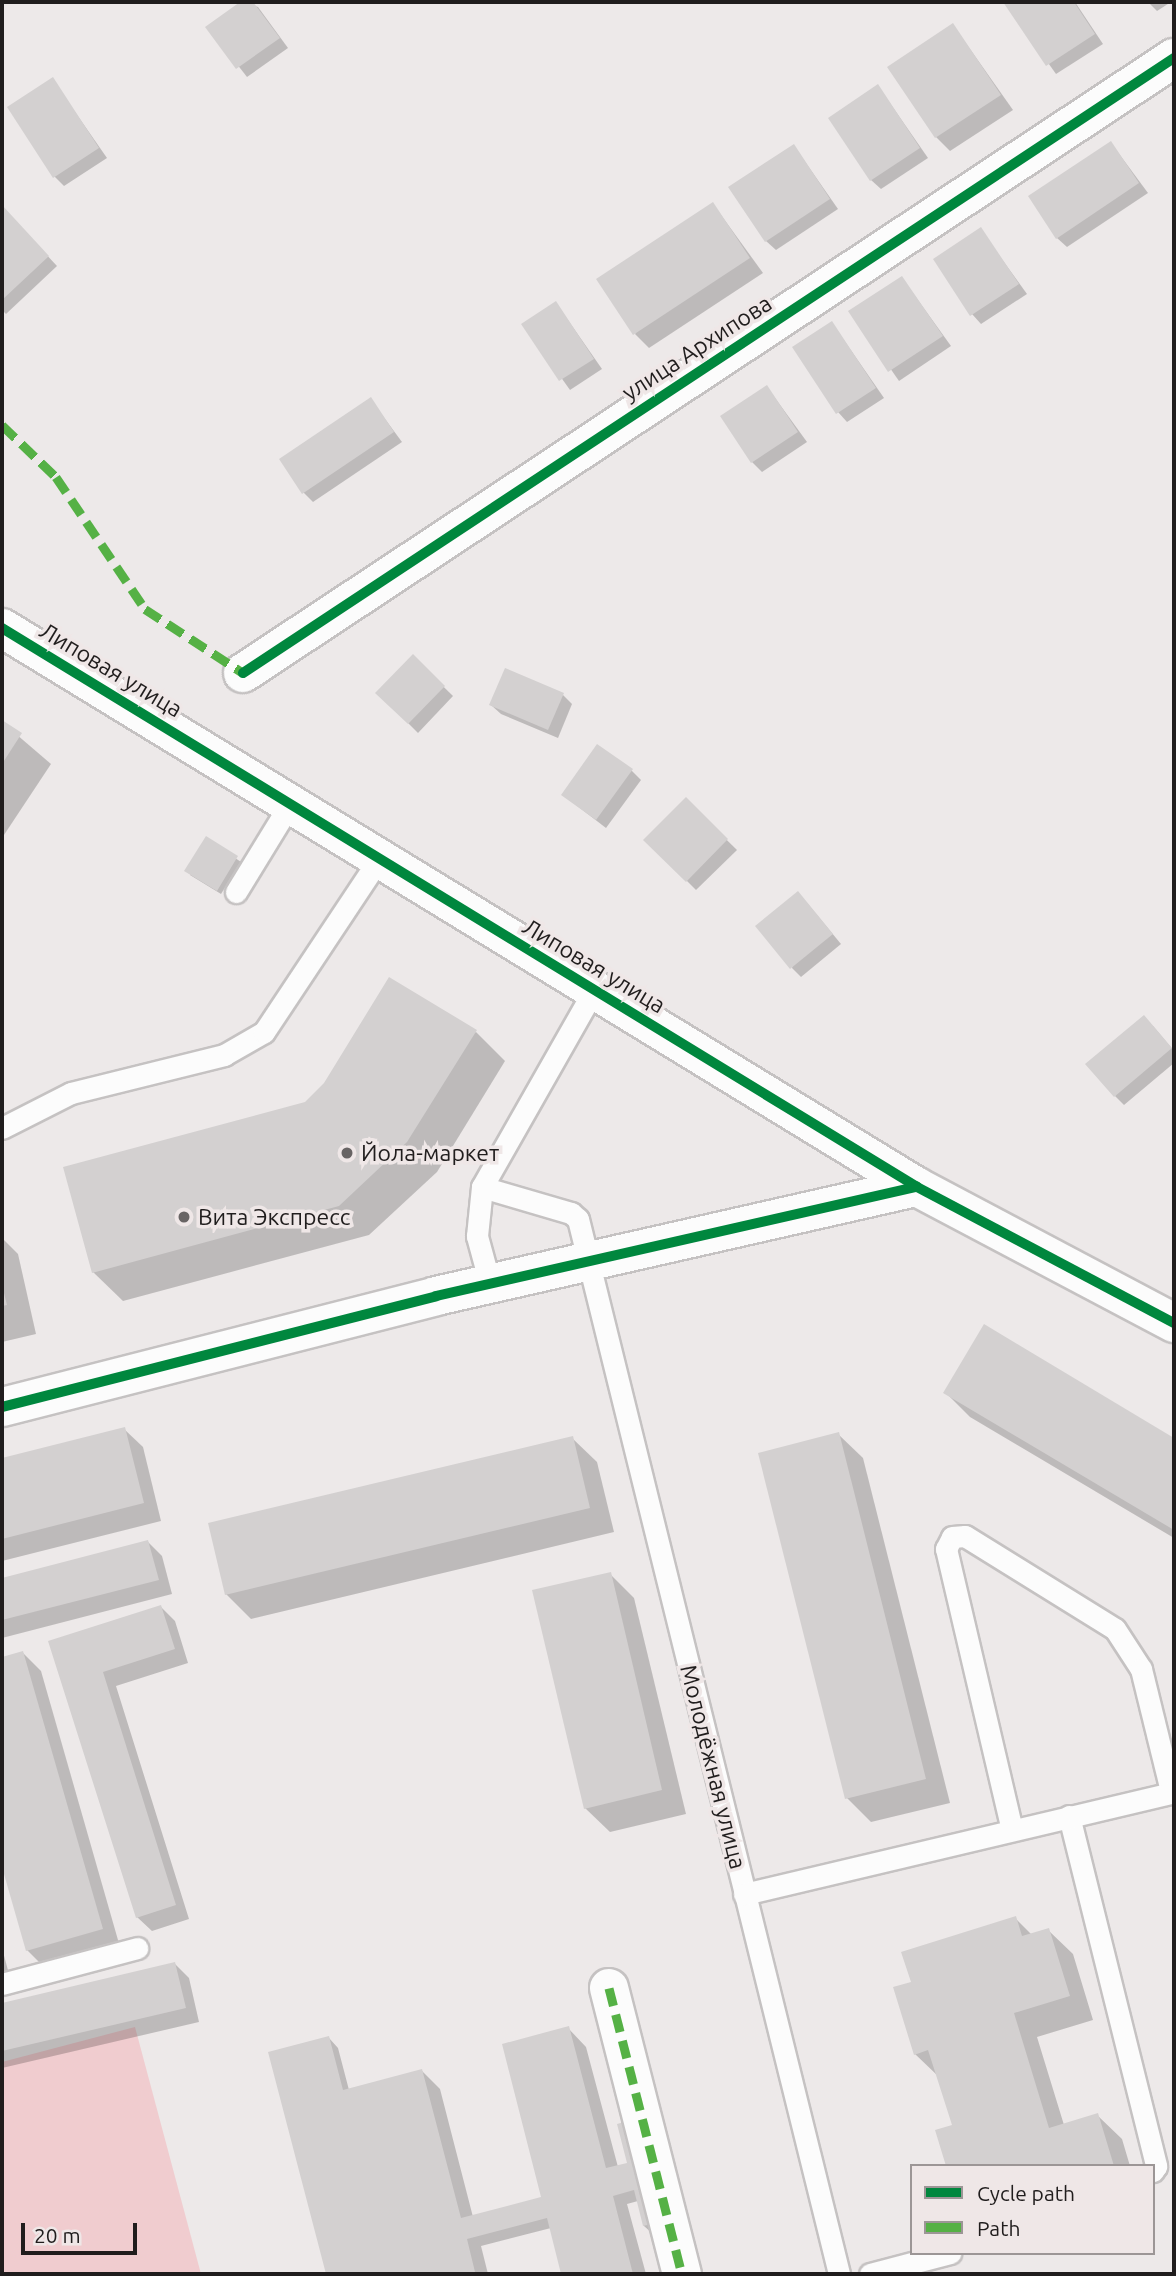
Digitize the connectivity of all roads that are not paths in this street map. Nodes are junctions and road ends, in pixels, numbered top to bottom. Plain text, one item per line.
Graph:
1 (1174, 58) edge
2 (2, 628) edge
3 (243, 673) dead end
4 (290, 804) junction
5 (379, 859) junction
6 (236, 892) dead end
7 (594, 990) junction
8 (2, 1128) edge
9 (482, 1187) junction
10 (917, 1187) junction
11 (588, 1260) junction
12 (490, 1284) junction
13 (1174, 1323) edge
14 (2, 1407) edge
15 (1173, 1792) edge
16 (1069, 1816) junction
17 (1012, 1830) junction
18 (744, 1894) junction
19 (137, 1948) dead end
20 (2, 1984) edge
21 (609, 1989) dead end
22 (1155, 2168) edge
23 (942, 2255) edge
24 (682, 2274) edge
25 (839, 2274) edge
26 (870, 2274) edge

1 - 3 street, улица Архипова
2 - 4 street, Липовая улица
4 - 5 street, Липовая улица
4 - 6 lane
5 - 7 street, Липовая улица
5 - 8 lane
7 - 9 lane
7 - 10 street, Липовая улица
9 - 11 lane, Молодёжная улица
9 - 12 lane
10 - 11 street
10 - 13 street, Липовая улица
11 - 12 street
11 - 18 lane, Молодёжная улица
12 - 14 street
15 - 16 lane
15 - 17 lane
16 - 17 lane
16 - 22 lane
17 - 18 lane
18 - 25 lane, Молодёжная улица
19 - 20 lane
21 - 24 street
23 - 26 lane

